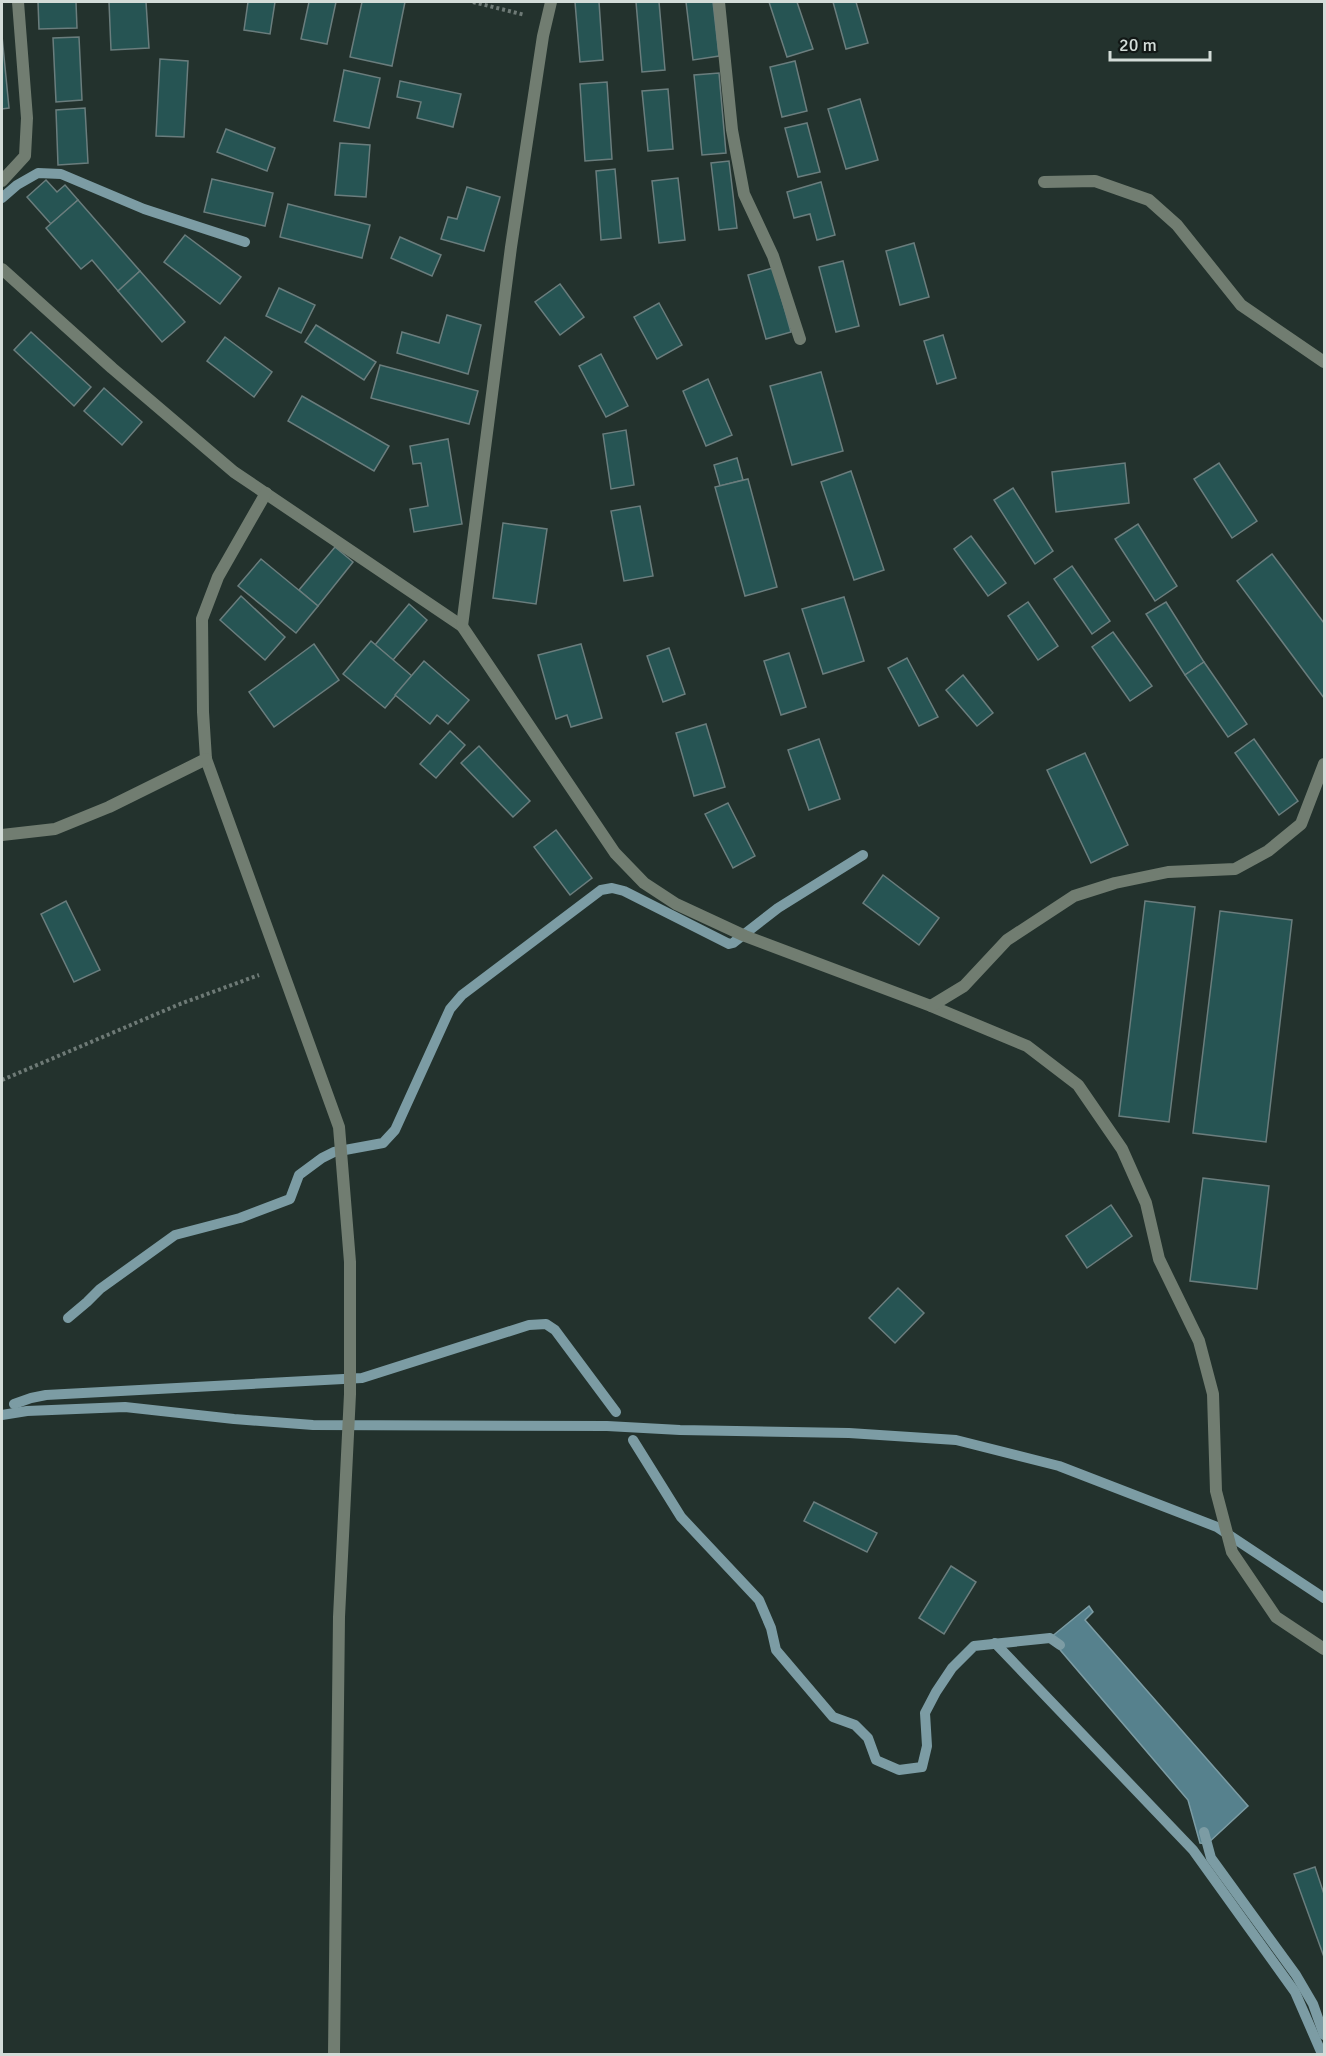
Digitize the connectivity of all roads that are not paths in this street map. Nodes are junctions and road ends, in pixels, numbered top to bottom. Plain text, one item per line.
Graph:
1 (18, 2) edge
2 (551, 2) edge
3 (719, 2) edge
4 (2, 181) edge
5 (1044, 182) dead end
6 (2, 270) edge
7 (800, 339) dead end
8 (1324, 362) edge
9 (266, 493) junction
10 (462, 626) junction
11 (206, 759) junction
12 (1324, 764) edge
13 (2, 835) edge
14 (931, 1006) junction
15 (1324, 1649) edge
16 (334, 2055) edge

1 - 4 street
2 - 10 street
3 - 7 street
5 - 8 street
6 - 9 street
9 - 10 street
9 - 11 street
10 - 14 street
11 - 13 street
11 - 16 street
12 - 14 street
14 - 15 street

